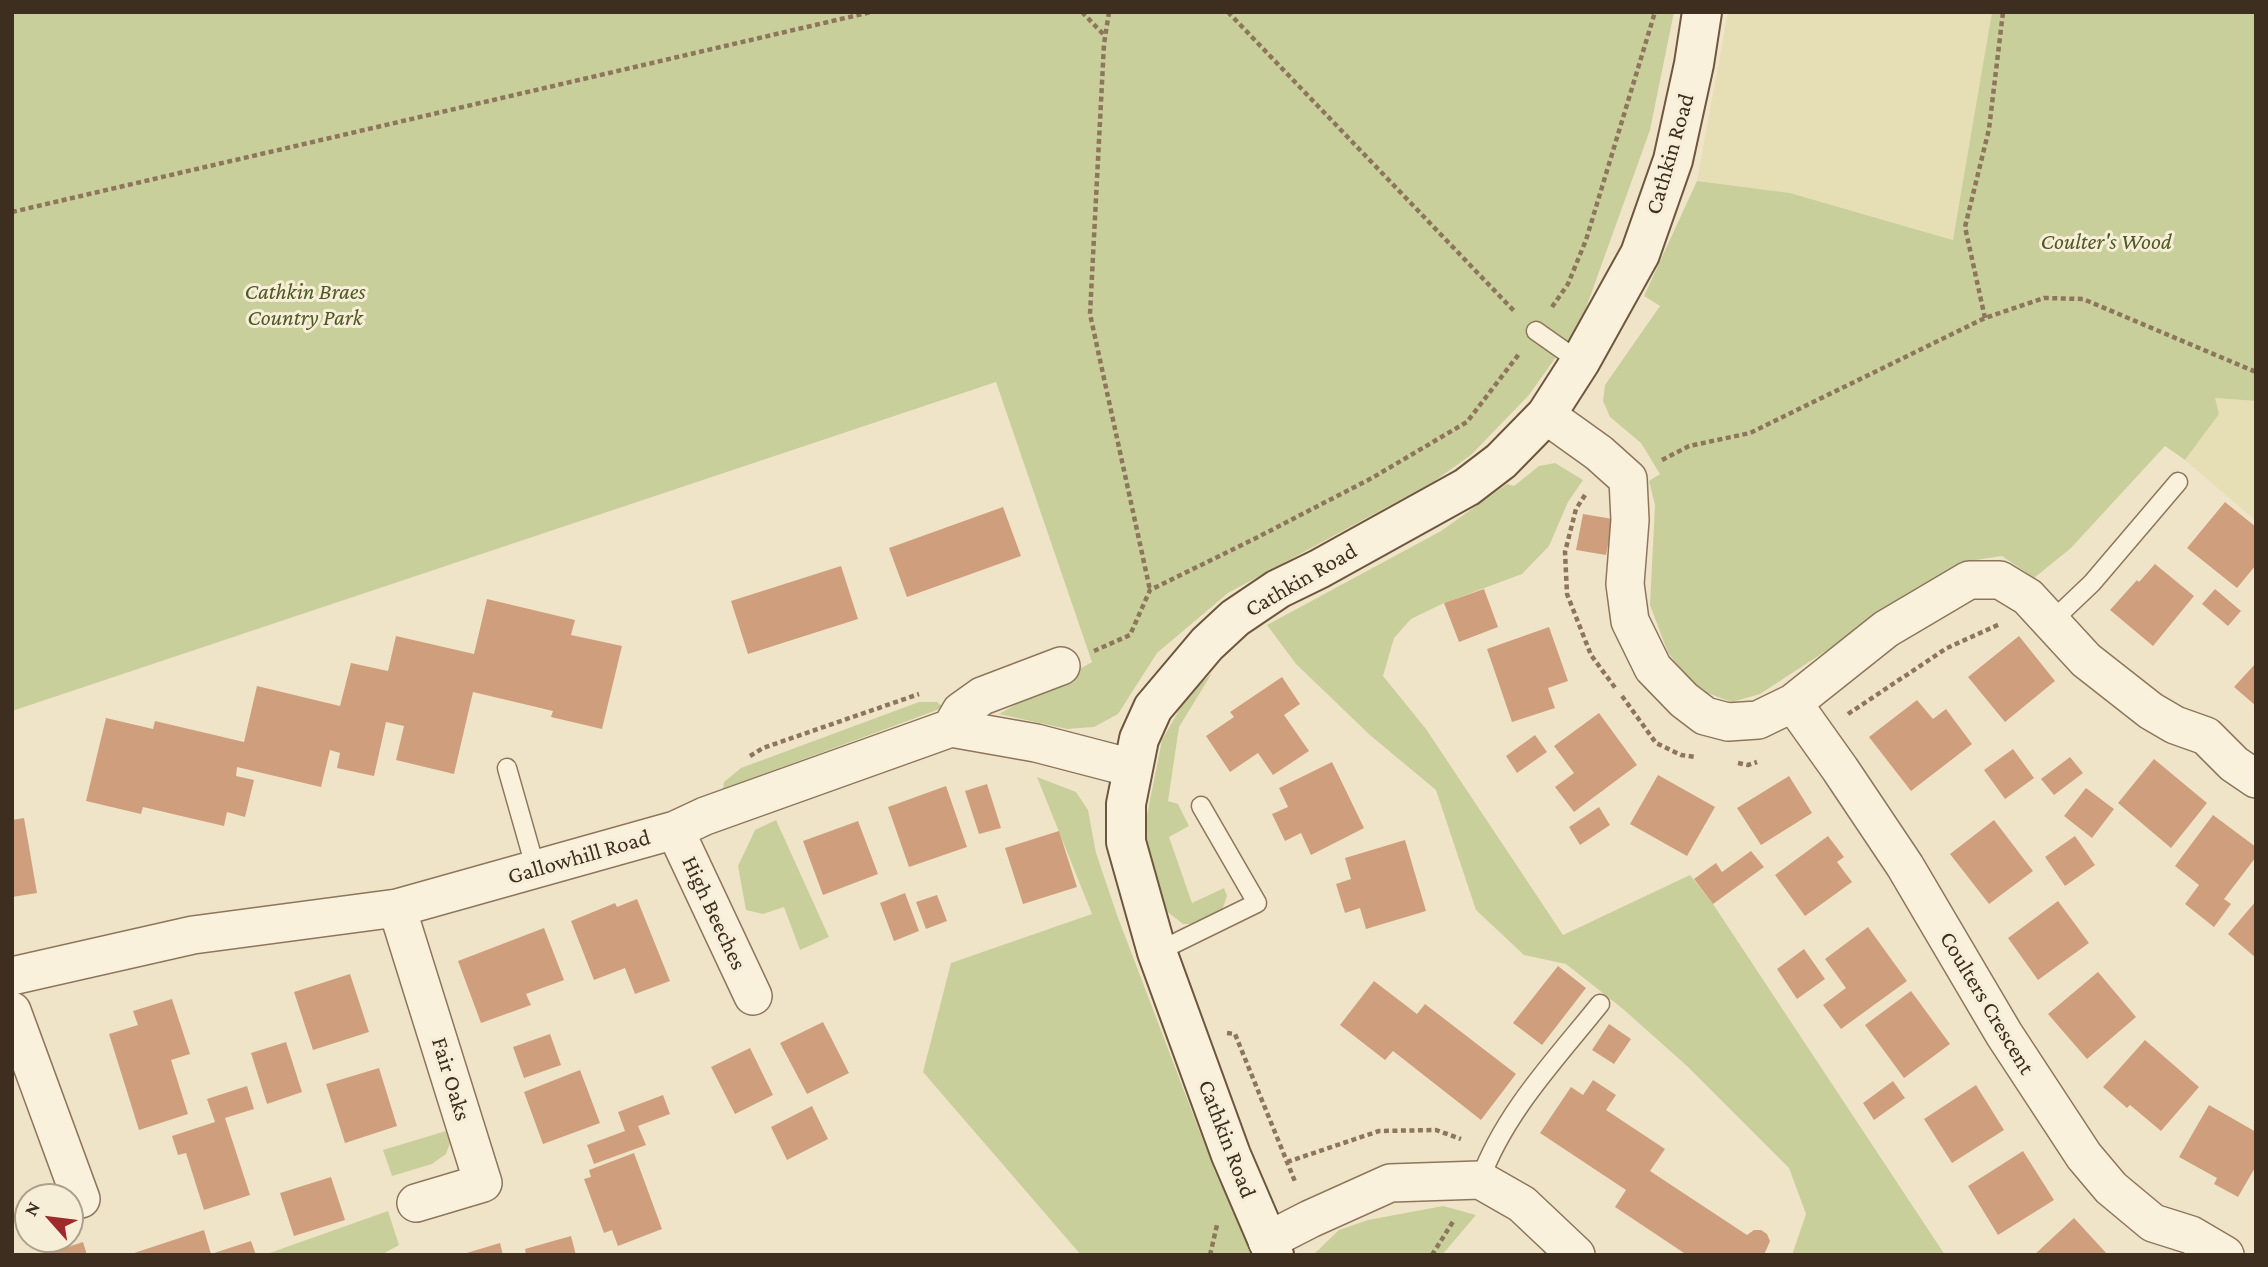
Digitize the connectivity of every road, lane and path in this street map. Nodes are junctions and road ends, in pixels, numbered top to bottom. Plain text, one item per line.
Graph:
1 (871, 12) edge
2 (1082, 12) edge
3 (1109, 12) edge
4 (1228, 12) edge
5 (1655, 12) edge
6 (1702, 12) edge
7 (2003, 12) edge
8 (1105, 36) junction
9 (12, 212) edge
10 (1985, 318) junction
11 (1536, 331) junction
12 (1580, 362) junction
13 (2256, 372) edge
14 (1546, 415) junction
15 (1628, 479) junction
16 (2178, 482) dead end
17 (1150, 590) junction
18 (2051, 622) junction
19 (1061, 666) joint
20 (1793, 703) junction
21 (951, 728) junction
22 (507, 768) dead end
23 (1132, 768) junction
24 (2256, 779) edge
25 (1201, 806) dead end
26 (675, 830) junction
27 (536, 870) junction
28 (397, 908) junction
29 (1157, 952) junction
30 (12, 976) edge
31 (753, 996) dead end
32 (1600, 1004) dead end
33 (12, 1011) edge
34 (1186, 1030) junction
35 (1480, 1180) junction
36 (75, 1183) edge
37 (416, 1203) dead end
38 (1310, 1219) junction
39 (1271, 1248) edge
40 (1576, 1255) edge
41 (2225, 1255) edge

1 - 9 path
2 - 8 path
3 - 8 path
4 - 11 path
5 - 11 path
6 - 12 main road, Cathkin Road
7 - 10 path
8 - 17 path
10 - 13 path
10 - 15 path
11 - 12 lane
11 - 17 path
12 - 14 main road, Cathkin Road
14 - 15 street
14 - 23 main road, Cathkin Road
15 - 20 street
16 - 18 lane
17 - 19 path
18 - 20 street
18 - 24 street
19 - 21 street
20 - 41 street, Coulters Crescent
21 - 23 street, Gallowhill Road
21 - 26 street, Gallowhill Road
22 - 27 lane
23 - 29 main road, Cathkin Road
25 - 29 lane
26 - 27 street, Gallowhill Road
26 - 31 street, High Beeches
27 - 28 street, Gallowhill Road
28 - 30 street, Gallowhill Road
28 - 37 street, Fair Oaks
29 - 34 main road, Cathkin Road
32 - 35 lane
33 - 36 street
34 - 38 path
34 - 39 main road, Cathkin Road
35 - 38 street
35 - 40 street
38 - 39 street

